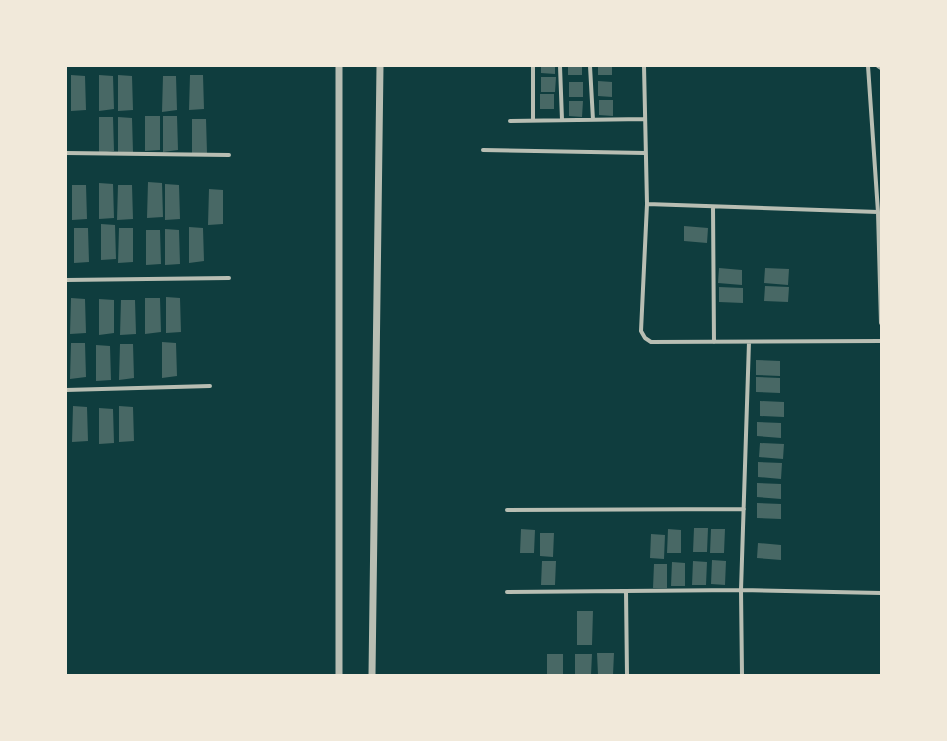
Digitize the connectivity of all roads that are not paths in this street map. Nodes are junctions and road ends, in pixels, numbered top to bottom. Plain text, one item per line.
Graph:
1 (339, 66) edge
2 (380, 66) edge
3 (533, 66) edge
4 (560, 66) edge
5 (590, 66) edge
6 (644, 66) edge
7 (868, 66) edge
8 (878, 66) edge
9 (881, 68) edge
10 (645, 119) junction
11 (533, 120) junction
12 (562, 120) junction
13 (593, 120) junction
14 (510, 121) dead end
15 (483, 150) dead end
16 (646, 153) junction
17 (66, 154) edge
18 (230, 155) dead end
19 (647, 204) junction
20 (713, 206) junction
21 (878, 212) junction
22 (229, 278) dead end
23 (66, 280) edge
24 (881, 323) edge
25 (881, 341) edge
26 (714, 342) junction
27 (749, 342) junction
28 (210, 386) dead end
29 (66, 390) edge
30 (744, 508) junction
31 (507, 510) dead end
32 (741, 590) junction
33 (626, 591) junction
34 (507, 592) dead end
35 (881, 593) edge
36 (339, 675) edge
37 (372, 675) edge
38 (627, 675) edge
39 (742, 675) edge

1 - 36 street
2 - 37 street
3 - 11 street
4 - 12 street
5 - 13 street
6 - 10 street
7 - 21 street
8 - 9 street
10 - 13 street
10 - 16 street
11 - 12 street
11 - 14 street
12 - 13 street
15 - 16 street
16 - 19 street
17 - 18 street
19 - 20 street
19 - 26 street
20 - 21 street
20 - 26 street
21 - 24 street
22 - 23 street
25 - 27 street
26 - 27 street
27 - 30 street
28 - 29 street
30 - 31 street
30 - 32 street
32 - 33 street
32 - 35 street
32 - 39 street
33 - 34 street
33 - 38 street

